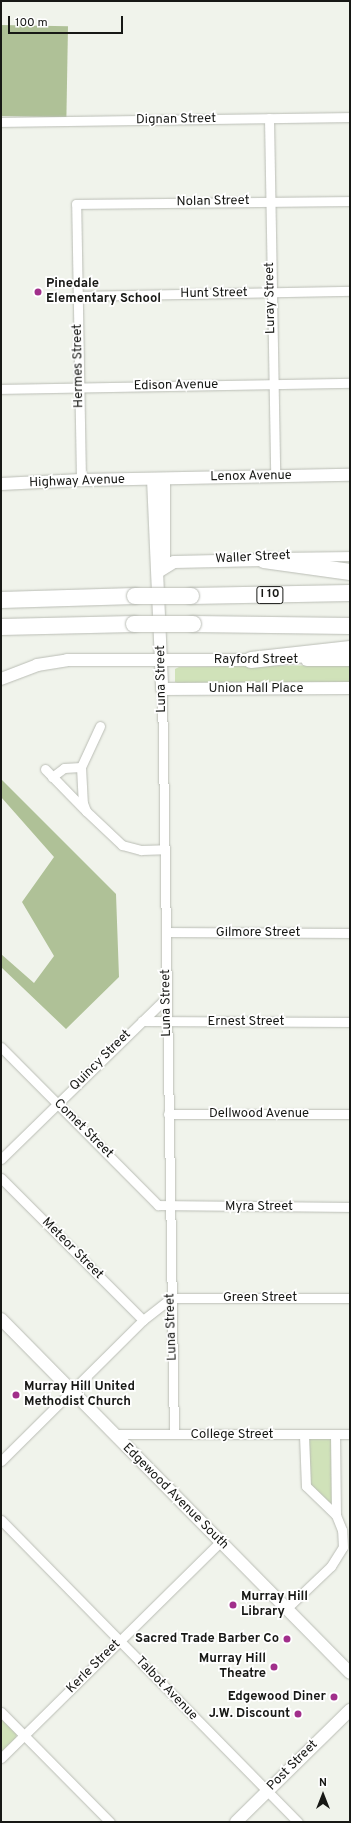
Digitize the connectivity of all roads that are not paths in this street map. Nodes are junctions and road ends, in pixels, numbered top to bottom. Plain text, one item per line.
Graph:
1 (350, 117) edge
2 (269, 118) junction
3 (1, 122) edge
4 (350, 200) edge
5 (269, 202) junction
6 (76, 204) joint
7 (272, 292) junction
8 (350, 292) edge
9 (78, 296) junction
10 (350, 383) edge
11 (272, 384) junction
12 (80, 388) junction
13 (1, 389) edge
14 (350, 475) edge
15 (274, 477) junction
16 (158, 479) junction
17 (81, 480) junction
18 (1, 484) edge
19 (350, 556) edge
20 (264, 560) junction
21 (158, 572) junction
22 (350, 572) edge
23 (350, 593) edge
24 (1, 600) edge
25 (350, 626) edge
26 (1, 627) edge
27 (350, 650) edge
28 (251, 660) junction
29 (350, 660) edge
30 (162, 661) junction
31 (1, 679) edge
32 (350, 688) edge
33 (162, 689) junction
34 (100, 726) dead end
35 (81, 767) junction
36 (45, 770) dead end
37 (52, 777) junction
38 (86, 811) junction
39 (165, 849) junction
40 (166, 932) junction
41 (350, 933) edge
42 (167, 997) junction
43 (142, 1021) junction
44 (167, 1021) junction
45 (350, 1022) edge
46 (1, 1047) edge
47 (58, 1104) junction
48 (168, 1114) junction
49 (350, 1114) edge
50 (1, 1159) edge
51 (1, 1178) edge
52 (169, 1206) junction
53 (350, 1207) edge
54 (171, 1298) junction
55 (350, 1298) edge
56 (1, 1319) edge
57 (143, 1320) junction
58 (71, 1391) junction
59 (114, 1434) junction
60 (174, 1434) junction
61 (350, 1434) edge
62 (304, 1435) junction
63 (335, 1435) junction
64 (1, 1461) edge
65 (336, 1515) junction
66 (1, 1520) edge
67 (220, 1542) junction
68 (286, 1609) junction
69 (120, 1641) junction
70 (350, 1673) edge
71 (350, 1710) edge
72 (1, 1712) edge
73 (24, 1736) junction
74 (1, 1758) edge
75 (268, 1791) junction
76 (110, 1822) edge
77 (236, 1822) edge
78 (298, 1822) edge

1 - 2 street, Dignan Street
2 - 3 street, Dignan Street
2 - 5 street, Luray Street
4 - 5 street, Nolan Street
5 - 6 street, Nolan Street
5 - 7 street, Luray Street
6 - 9 street, Hermes Street
7 - 8 street, Hunt Street
7 - 9 street, Hunt Street
7 - 11 street, Luray Street
9 - 12 street, Hermes Street
10 - 11 street, Edison Avenue
11 - 12 street, Edison Avenue
11 - 15 street, Luray Street
12 - 13 street, Edison Avenue
12 - 17 street, Hermes Street
14 - 15 main road, Lenox Avenue
15 - 16 main road, Lenox Avenue
16 - 17 main road, Highway Avenue
16 - 21 main road, Luna Street
17 - 18 main road, Highway Avenue
19 - 20 street, Waller Street
20 - 21 main road, Waller Street
20 - 22 highway
21 - 30 main road, Luna Street
23 - 24 highway, I 10, bridge
25 - 26 highway, I 10, bridge
27 - 28 highway
28 - 29 main road, Rayford Street
28 - 30 main road, Rayford Street
30 - 31 main road
30 - 33 main road, Luna Street
32 - 33 main road, Union Hall Place
33 - 39 street, Luna Street
34 - 35 street
35 - 37 street
35 - 38 street
36 - 37 street
37 - 38 street
38 - 39 street
39 - 40 street, Luna Street
40 - 41 street, Gilmore Street
40 - 42 street, Luna Street
42 - 43 street, Quincy Street
42 - 44 street, Luna Street
43 - 44 street, Ernest Street
43 - 47 street, Quincy Street
44 - 45 street, Ernest Street
44 - 48 street, Luna Street
46 - 47 street, Comet Street
47 - 50 street, Quincy Street
47 - 52 street, Comet Street
48 - 49 street, Dellwood Avenue
48 - 52 street, Luna Street
51 - 57 street, Meteor Street
52 - 53 street, Myra Street
52 - 54 street, Luna Street
54 - 55 street, Green Street
54 - 57 street
54 - 60 street, Luna Street
56 - 58 main road, Edgewood Avenue South
57 - 58 street
58 - 59 main road, Edgewood Avenue South
58 - 64 street
59 - 60 street, College Street
59 - 67 main road, Edgewood Avenue South
60 - 62 street, College Street
61 - 63 street, College Street
62 - 63 street, College Street
62 - 65 street
63 - 65 street
65 - 68 street
66 - 69 street, Talbot Avenue
67 - 68 main road, Edgewood Avenue South
67 - 69 street, Kerle Street
68 - 70 main road, Edgewood Avenue South
69 - 73 street, Kerle Street
69 - 75 street, Talbot Avenue
71 - 75 main road, Post Street
72 - 73 street
73 - 74 street, Kerle Street
73 - 76 street
75 - 77 main road, Post Street
75 - 78 street, Talbot Avenue

